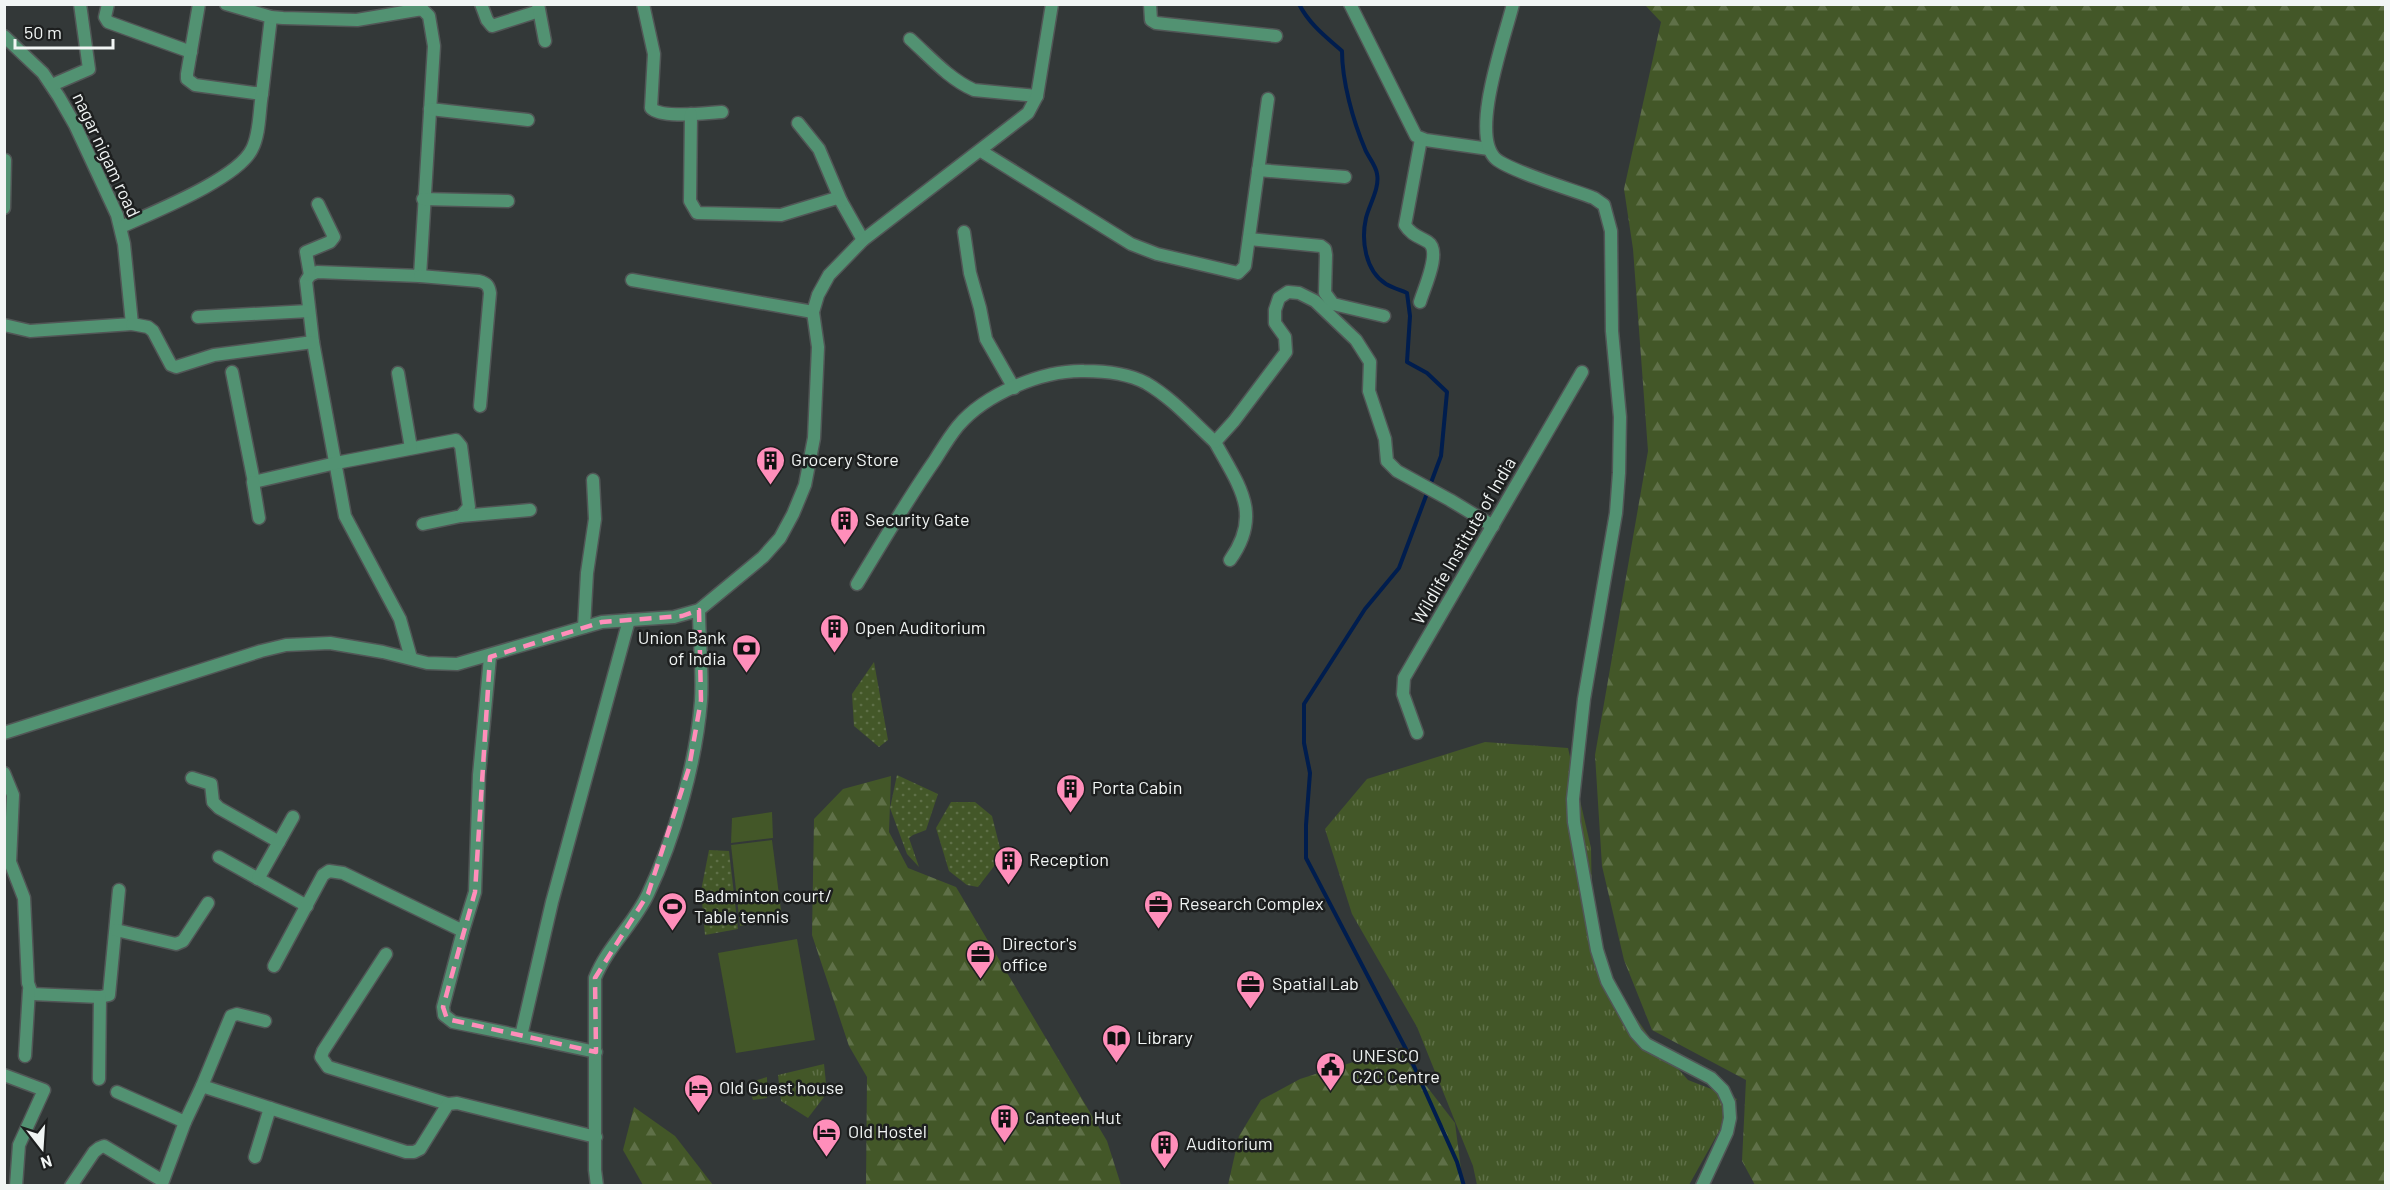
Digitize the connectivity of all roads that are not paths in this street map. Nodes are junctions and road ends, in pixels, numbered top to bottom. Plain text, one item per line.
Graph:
1 (80, 4) edge
2 (108, 4) edge
3 (199, 4) edge
4 (226, 4) edge
5 (373, 4) edge
6 (481, 4) edge
7 (643, 4) edge
8 (1052, 4) edge
9 (1150, 4) edge
10 (1350, 4) edge
11 (1513, 4) edge
12 (539, 8) edge
13 (271, 17) junction
14 (376, 18) junction
15 (4, 36) edge
16 (1276, 36) dead end
17 (910, 39) dead end
18 (545, 41) dead end
19 (191, 52) junction
20 (52, 85) junction
21 (262, 94) junction
22 (1037, 96) junction
23 (1268, 99) dead end
24 (429, 109) junction
25 (722, 112) dead end
26 (691, 114) junction
27 (528, 120) dead end
28 (798, 123) dead end
29 (1421, 139) junction
30 (1489, 149) junction
31 (981, 151) junction
32 (5, 159) edge
33 (1258, 170) junction
34 (1345, 177) dead end
35 (423, 199) junction
36 (508, 201) dead end
37 (842, 201) junction
38 (318, 204) dead end
39 (4, 208) edge
40 (121, 227) junction
41 (964, 232) dead end
42 (1248, 239) junction
43 (863, 240) junction
44 (310, 275) junction
45 (420, 276) junction
46 (632, 280) dead end
47 (1420, 302) dead end
48 (309, 311) junction
49 (813, 312) junction
50 (1384, 316) dead end
51 (198, 317) dead end
52 (132, 324) junction
53 (4, 325) edge
54 (313, 342) junction
55 (232, 372) dead end
56 (1582, 372) dead end
57 (398, 373) dead end
58 (1014, 388) junction
59 (480, 406) dead end
60 (1215, 442) junction
61 (411, 448) junction
62 (336, 463) junction
63 (593, 480) dead end
64 (253, 482) junction
65 (530, 510) dead end
66 (461, 516) junction
67 (259, 518) dead end
68 (423, 524) dead end
69 (1493, 526) junction
70 (1230, 560) dead end
71 (857, 584) dead end
72 (699, 610) junction
73 (629, 620) junction
74 (584, 627) junction
75 (490, 657) junction
76 (411, 658) junction
77 (1417, 732) dead end
78 (4, 733) edge
79 (4, 773) edge
80 (192, 778) dead end
81 (293, 817) dead end
82 (279, 842) junction
83 (219, 857) dead end
84 (258, 879) junction
85 (119, 890) dead end
86 (208, 903) dead end
87 (307, 906) junction
88 (116, 930) junction
89 (463, 931) junction
90 (386, 954) dead end
91 (274, 966) dead end
92 (29, 990) junction
93 (100, 997) junction
94 (265, 1021) dead end
95 (521, 1036) junction
96 (596, 1052) junction
97 (25, 1056) dead end
98 (4, 1076) edge
99 (99, 1079) dead end
100 (202, 1086) junction
101 (117, 1092) dead end
102 (448, 1104) junction
103 (270, 1108) junction
104 (185, 1122) junction
105 (596, 1137) junction
106 (255, 1157) dead end
107 (167, 1183) edge
108 (16, 1185) edge
109 (71, 1185) edge
110 (597, 1185) edge
111 (1702, 1185) edge

1 - 20 street
2 - 19 street
3 - 19 street
4 - 13 street
5 - 14 street
6 - 12 street
7 - 26 street
8 - 22 street
9 - 16 street
10 - 29 street
11 - 30 street
12 - 18 street
13 - 14 street
13 - 21 street
14 - 24 street
15 - 20 street, nagar nigam road
17 - 22 street
19 - 21 street
20 - 40 street, nagar nigam road
21 - 40 street
22 - 31 street
23 - 33 street
24 - 27 street
24 - 35 street
25 - 26 street
26 - 37 street
28 - 37 street
29 - 30 street
29 - 47 street
30 - 111 street
31 - 42 street
31 - 43 street
32 - 39 street
33 - 34 street
33 - 42 street
35 - 36 street
35 - 45 street
37 - 43 street
38 - 44 street
40 - 52 street, nagar nigam road
41 - 58 street
42 - 50 street
43 - 49 street
44 - 45 street
44 - 48 street
45 - 59 street
46 - 49 street
48 - 51 street
48 - 54 street
49 - 72 street
52 - 53 street
52 - 54 street
54 - 62 street
55 - 64 street
56 - 69 street, Wildlife Institute of India
57 - 61 street
58 - 60 street
58 - 71 street
60 - 69 street
60 - 70 street
61 - 62 street
61 - 66 street
62 - 64 street
62 - 76 street
63 - 74 street
64 - 67 street
65 - 66 street
66 - 68 street
69 - 77 street, Wildlife Institute of India
72 - 73 street
72 - 96 street
73 - 74 street
73 - 95 street
74 - 75 street
75 - 76 street
75 - 89 street
76 - 78 street
79 - 92 street
80 - 82 street
81 - 82 street
82 - 84 street
83 - 84 street
84 - 87 street
85 - 88 street
86 - 88 street
87 - 89 street
87 - 91 street
88 - 93 street
89 - 95 street
90 - 102 street
92 - 93 street
92 - 97 street
93 - 99 street
94 - 100 street
95 - 96 street
96 - 105 street
98 - 108 street
100 - 103 street
100 - 104 street
101 - 104 street
102 - 103 street
102 - 105 street
103 - 106 street
104 - 107 street
105 - 110 street
107 - 109 street

